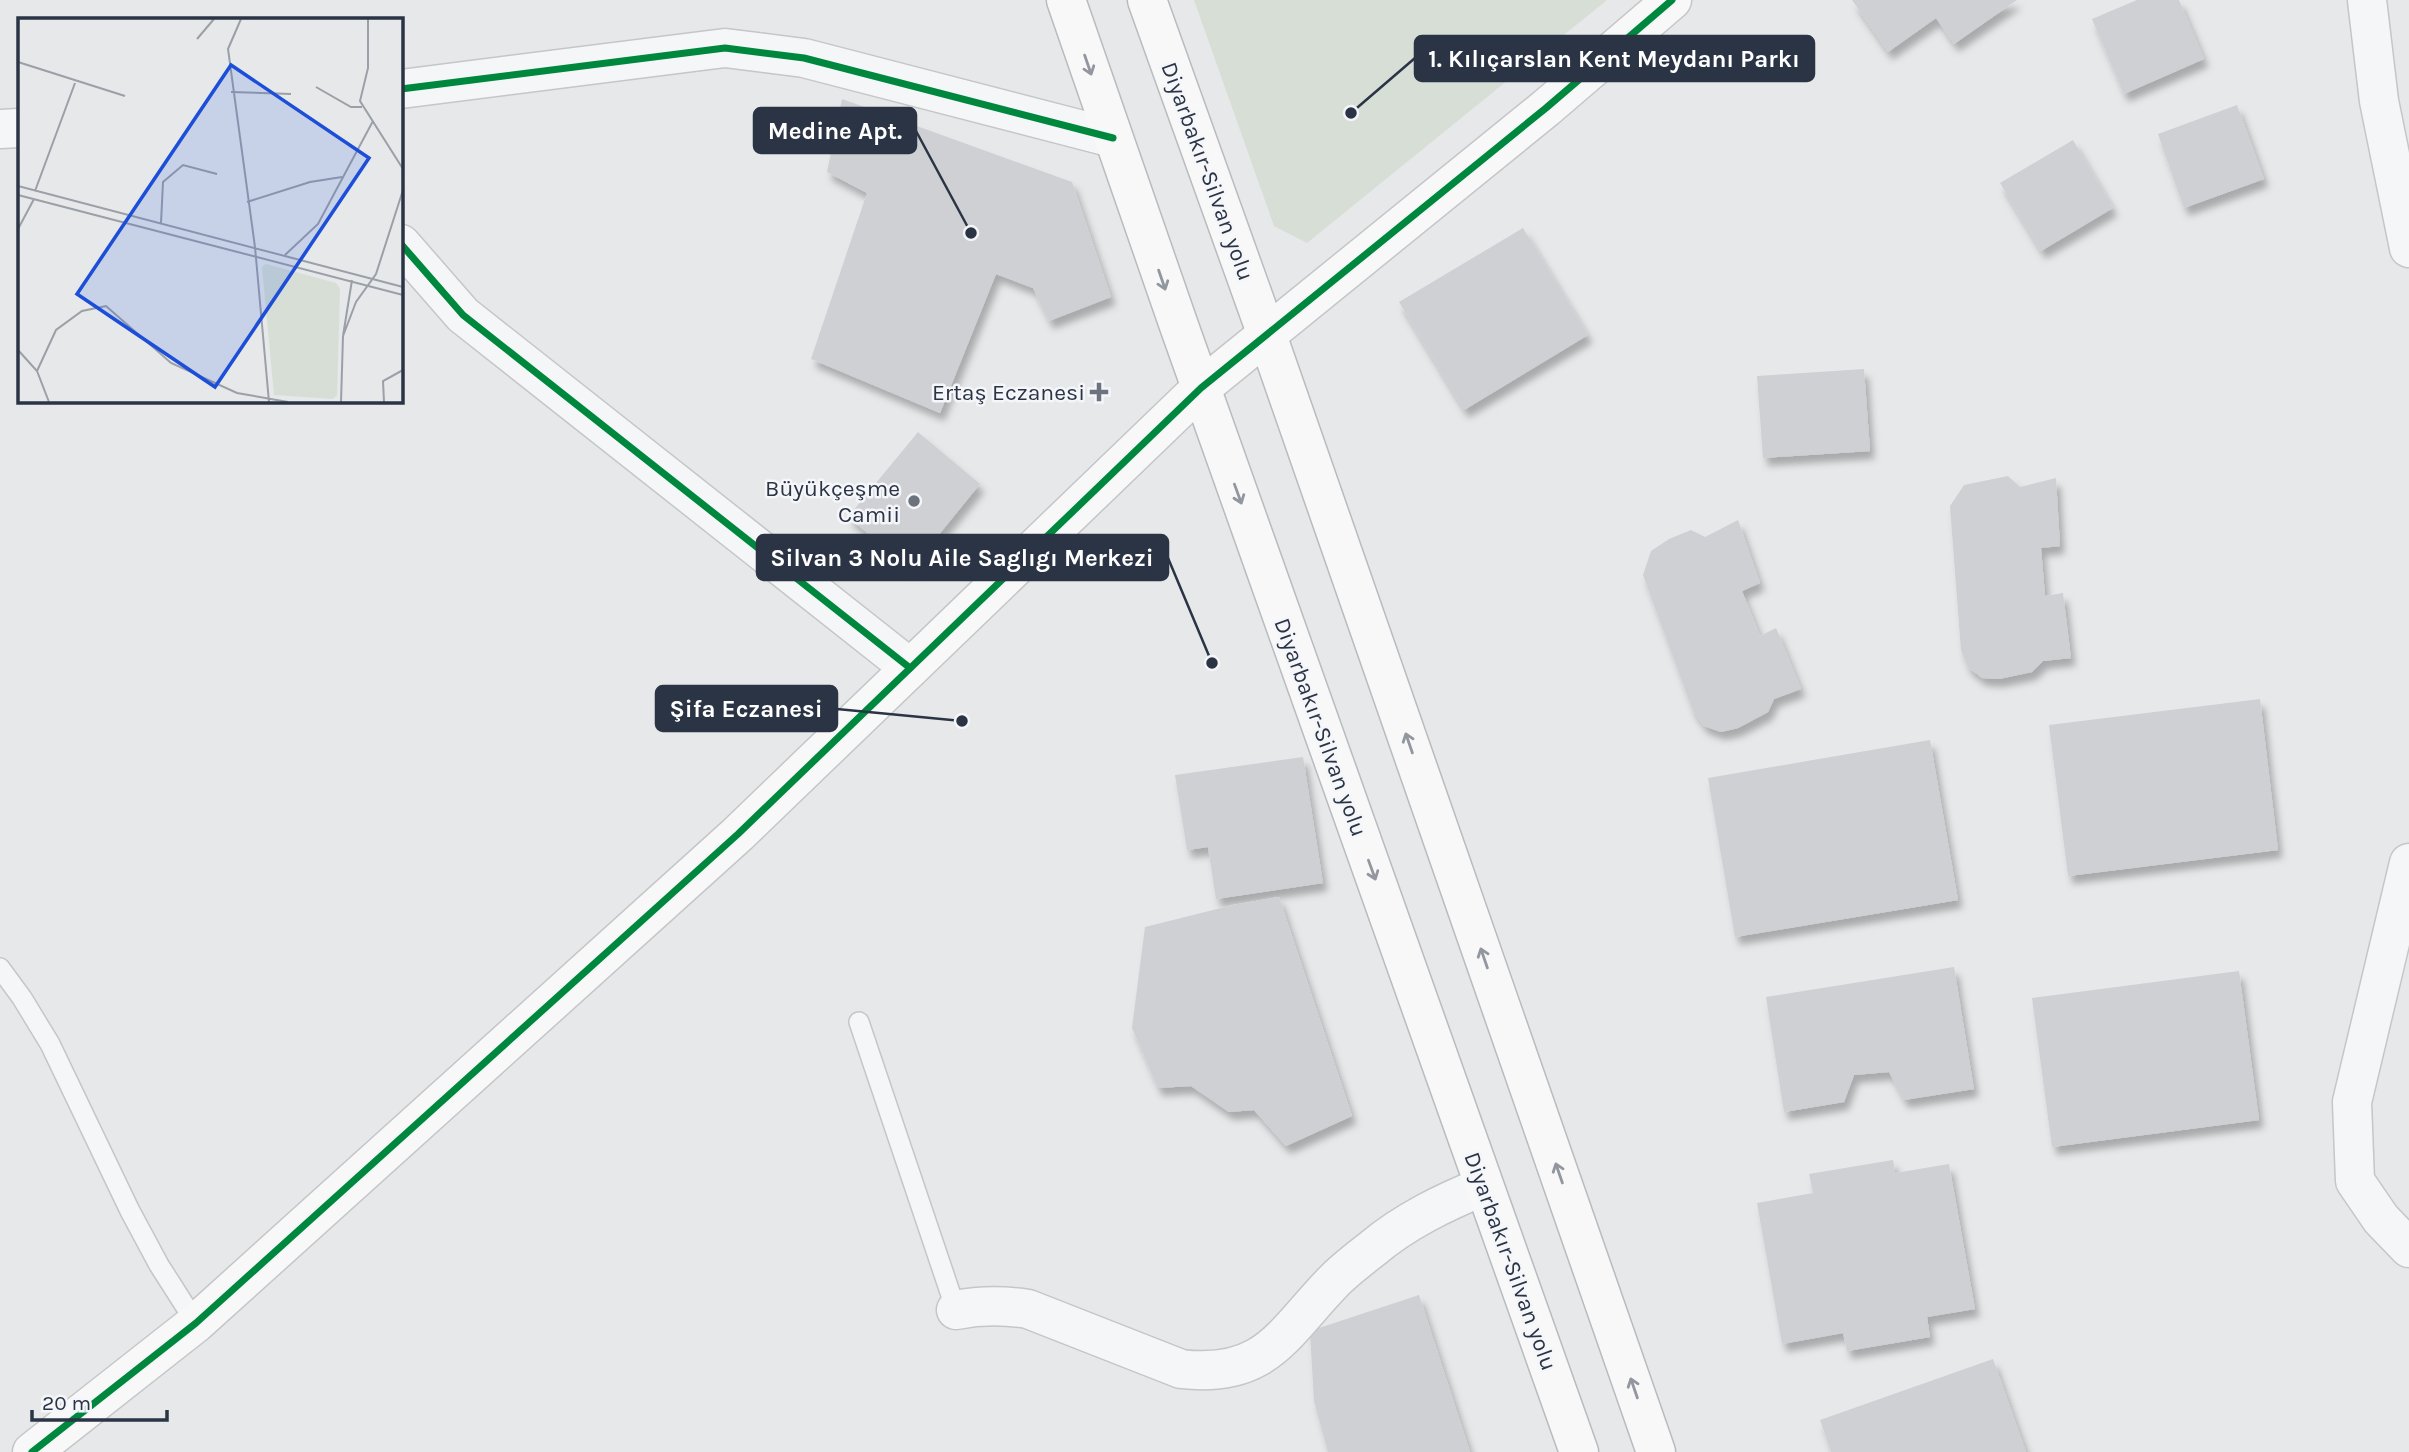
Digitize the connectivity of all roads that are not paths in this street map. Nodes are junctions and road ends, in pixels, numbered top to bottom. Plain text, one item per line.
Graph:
1 (1066, 0) edge
2 (1147, 0) edge
3 (1672, 0) edge
4 (2367, 0) edge
5 (402, 89) edge
6 (18, 128) edge
7 (0, 130) edge
8 (1113, 138) junction
9 (402, 245) edge
10 (2409, 248) edge
11 (1267, 335) junction
12 (1201, 388) junction
13 (910, 667) junction
14 (2409, 863) edge
15 (0, 968) edge
16 (859, 1023) dead end
17 (1484, 1186) junction
18 (2409, 1248) edge
19 (956, 1310) joint
20 (196, 1322) junction
21 (33, 1452) edge
22 (1579, 1452) edge
23 (1656, 1452) edge

1 -> 8 main road, Diyarbakır-Silvan yolu
2 - 11 main road, Diyarbakır-Silvan yolu
3 - 11 main road
4 - 10 street
5 - 8 street
6 - 7 street
8 -> 12 main road, Diyarbakır-Silvan yolu
9 - 13 street
11 - 12 main road
23 -> 11 main road, Diyarbakır-Silvan yolu
12 - 13 main road
12 -> 17 main road, Diyarbakır-Silvan yolu
13 - 20 main road
14 - 18 street
15 - 20 lane
16 - 19 lane
17 - 19 street
17 - 22 main road, Diyarbakır-Silvan yolu
20 - 21 main road

